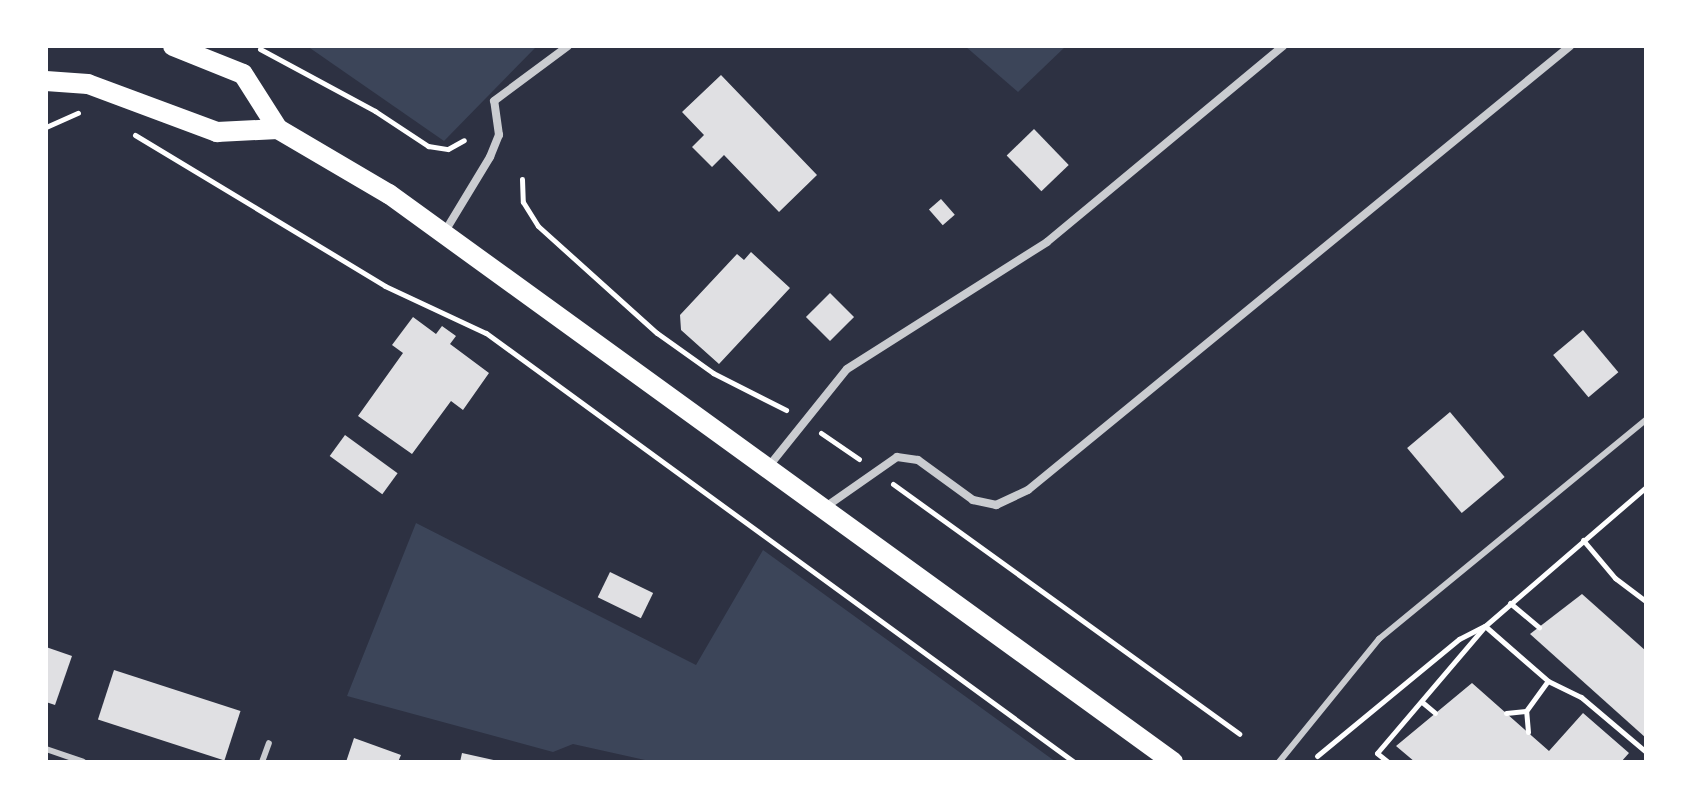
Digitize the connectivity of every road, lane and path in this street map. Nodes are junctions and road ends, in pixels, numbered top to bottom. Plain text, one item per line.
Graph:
1 (173, 46) edge
2 (252, 46) edge
3 (568, 46) edge
4 (1283, 46) edge
5 (1570, 46) edge
6 (46, 81) edge
7 (90, 114) dead end
8 (46, 127) edge
9 (278, 129) junction
10 (130, 132) dead end
11 (464, 140) dead end
12 (444, 234) junction
13 (1646, 420) edge
14 (768, 467) junction
15 (1643, 490) edge
16 (1646, 497) edge
17 (824, 508) junction
18 (1583, 540) junction
19 (1646, 601) edge
20 (1510, 603) junction
21 (1485, 626) junction
22 (1539, 627) dead end
23 (1548, 681) junction
24 (1422, 702) junction
25 (1526, 711) junction
26 (1435, 713) dead end
27 (1506, 713) dead end
28 (1528, 732) dead end
29 (269, 743) dead end
30 (46, 749) edge
31 (1646, 752) edge
32 (1317, 756) dead end
33 (83, 762) edge
34 (262, 762) edge
35 (1074, 762) edge
36 (1173, 762) edge
37 (1279, 762) edge
38 (1388, 762) edge

1 - 9 main road
2 - 11 path
3 - 12 street
4 - 14 street
5 - 17 street
6 - 9 main road
7 - 8 path
9 - 12 main road
10 - 35 path
12 - 14 main road
13 - 37 lane
14 - 17 main road
15 - 16 path
15 - 18 path
17 - 36 main road
18 - 19 path
18 - 20 path
20 - 21 path
20 - 22 path
21 - 23 path
21 - 24 path
21 - 32 path
23 - 25 path
23 - 31 path
24 - 26 path
24 - 38 path
25 - 27 path
25 - 28 path
29 - 34 lane
30 - 33 lane

